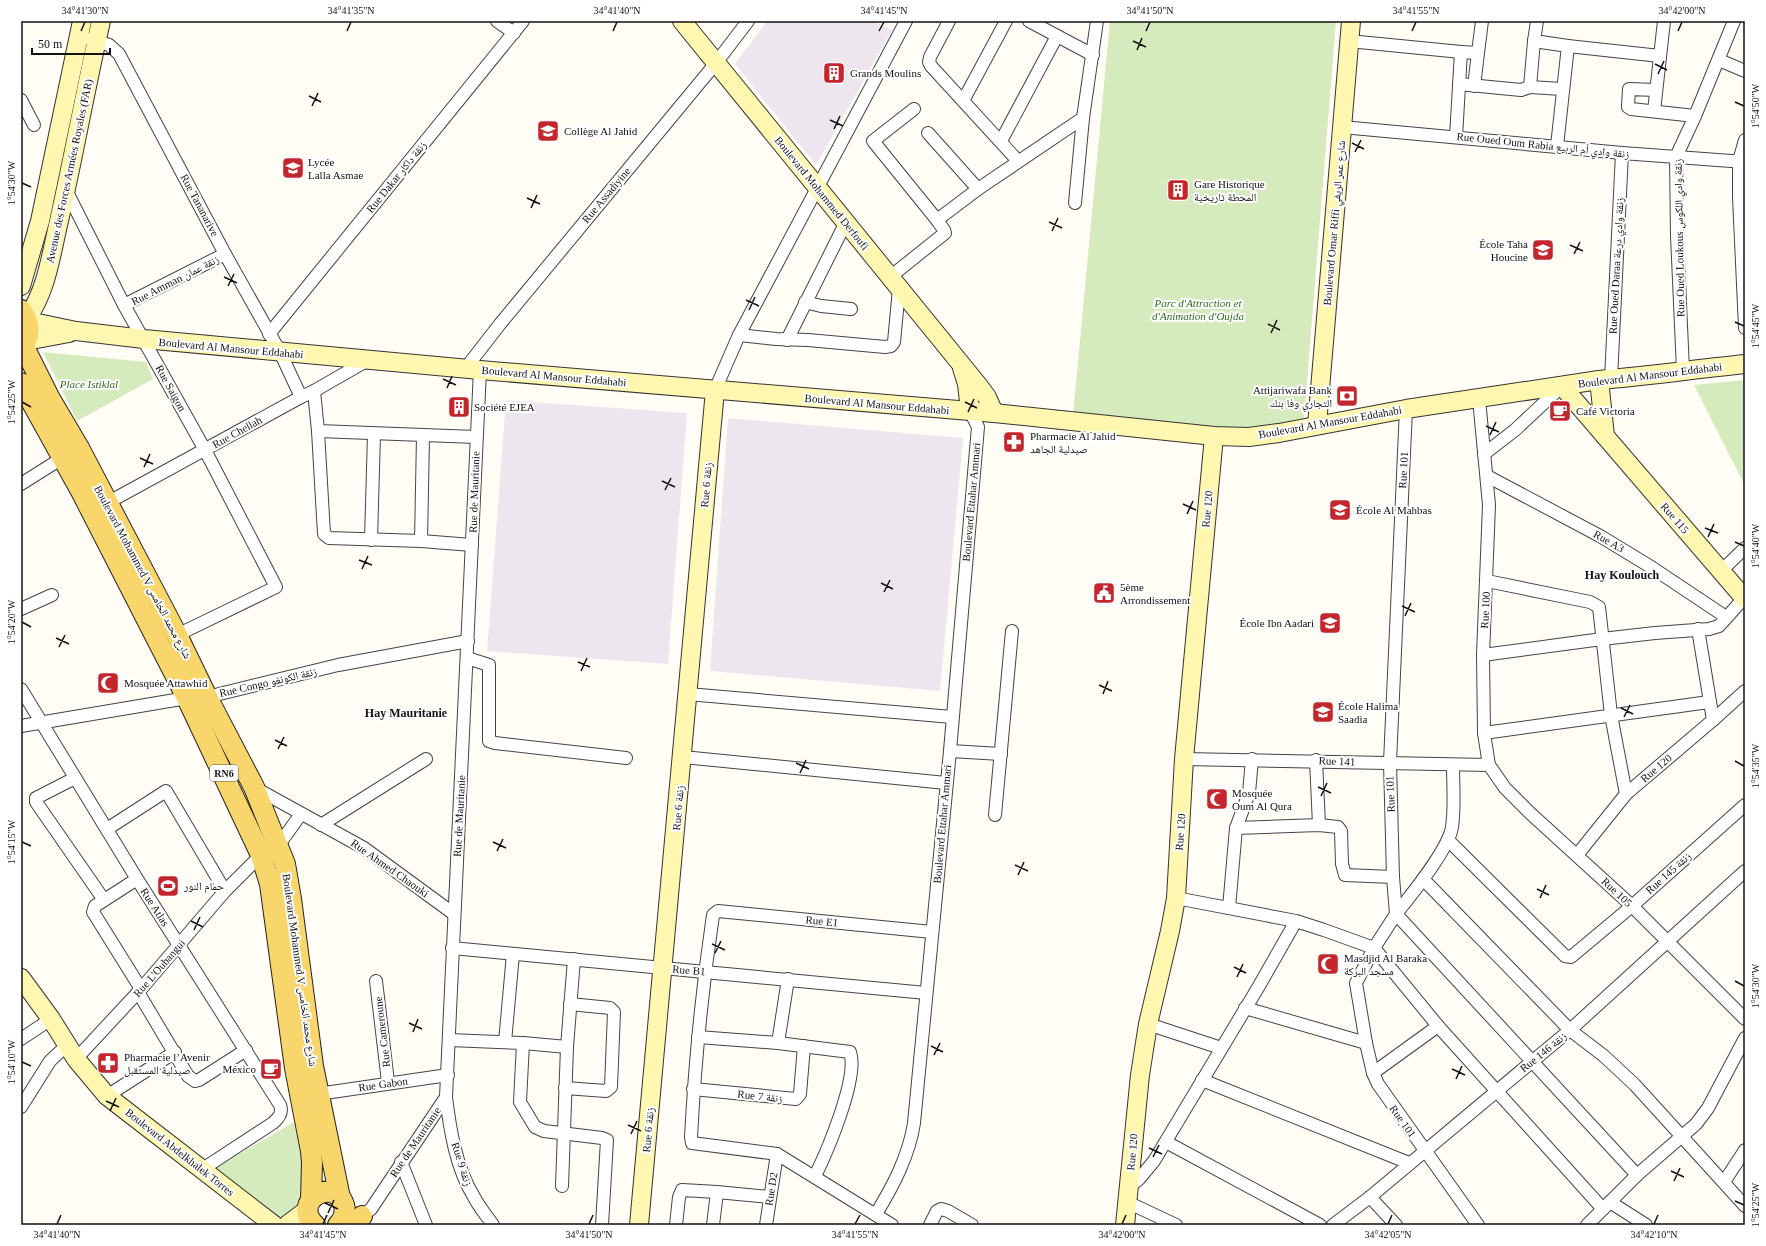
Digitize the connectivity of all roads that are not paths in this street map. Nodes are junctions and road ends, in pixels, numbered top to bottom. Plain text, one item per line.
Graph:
1 (102, 21) edge
2 (498, 21) edge
3 (523, 21) edge
4 (682, 21) edge
5 (748, 21) edge
6 (906, 21) edge
7 (950, 21) edge
8 (1006, 21) edge
9 (1029, 21) edge
10 (1097, 21) edge
11 (1351, 21) edge
12 (1482, 21) edge
13 (1537, 21) edge
14 (1664, 21) edge
15 (1734, 21) edge
16 (80, 29) edge
17 (514, 33) junction
18 (1057, 36) junction
19 (97, 41) junction
20 (1349, 41) junction
21 (1534, 41) junction
22 (1568, 46) junction
23 (1462, 52) junction
24 (1478, 53) junction
25 (1093, 55) junction
26 (1660, 56) junction
27 (1718, 60) junction
28 (716, 63) junction
29 (1745, 72) edge
30 (1459, 84) junction
31 (1474, 86) junction
32 (1530, 87) junction
33 (1562, 89) junction
34 (1656, 90) junction
35 (21, 100) edge
36 (963, 101) junction
37 (914, 109) dead end
38 (1654, 111) junction
39 (1695, 116) junction
40 (1083, 118) junction
41 (34, 124) dead end
42 (1342, 127) junction
43 (928, 132) dead end
44 (1456, 136) junction
45 (1745, 140) edge
46 (1001, 141) junction
47 (1557, 146) junction
48 (1622, 153) junction
49 (1676, 157) junction
50 (1018, 161) junction
51 (1742, 162) edge
52 (819, 187) junction
53 (978, 189) junction
54 (66, 190) junction
55 (1742, 199) edge
56 (1075, 203) dead end
57 (937, 220) junction
58 (846, 222) junction
59 (226, 254) junction
60 (894, 283) junction
61 (21, 286) edge
62 (1744, 293) edge
63 (805, 302) junction
64 (124, 305) junction
65 (851, 309) dead end
66 (1745, 328) edge
67 (24, 331) edge
68 (269, 334) junction
69 (739, 335) junction
70 (144, 339) junction
71 (787, 340) junction
72 (280, 352) junction
73 (368, 360) junction
74 (1745, 364) edge
75 (962, 366) junction
76 (472, 369) junction
77 (1683, 370) junction
78 (1605, 380) junction
79 (21, 384) edge
80 (1562, 386) junction
81 (715, 390) junction
82 (314, 392) junction
83 (301, 397) junction
84 (1479, 398) junction
85 (1406, 409) junction
86 (994, 413) junction
87 (974, 419) junction
88 (1317, 425) junction
89 (318, 431) junction
90 (374, 434) junction
91 (423, 436) junction
92 (1214, 436) junction
93 (1605, 436) junction
94 (476, 437) junction
95 (205, 450) junction
96 (71, 453) junction
97 (1484, 454) junction
98 (1487, 476) junction
99 (21, 484) edge
100 (107, 503) junction
101 (371, 540) junction
102 (422, 541) junction
103 (472, 545) junction
104 (1745, 548) edge
105 (1721, 571) junction
106 (1486, 581) junction
107 (52, 595) dead end
108 (1744, 599) edge
109 (21, 609) edge
110 (1726, 617) junction
111 (1698, 629) junction
112 (1012, 632) dead end
113 (177, 635) junction
114 (1602, 639) junction
115 (468, 642) junction
116 (1483, 655) junction
117 (467, 658) junction
118 (21, 689) edge
119 (1745, 690) edge
120 (688, 694) junction
121 (197, 698) junction
122 (1709, 702) junction
123 (1611, 715) junction
124 (952, 717) junction
125 (1713, 720) junction
126 (41, 721) junction
127 (21, 726) edge
128 (1484, 733) junction
129 (950, 750) junction
130 (1001, 754) junction
131 (682, 757) junction
132 (626, 758) dead end
133 (426, 759) dead end
134 (1184, 759) junction
135 (1252, 759) junction
136 (1316, 760) junction
137 (1390, 762) junction
138 (1453, 765) junction
139 (1489, 765) junction
140 (75, 778) junction
141 (946, 783) junction
142 (254, 787) junction
143 (1626, 794) junction
144 (1745, 805) edge
145 (301, 814) junction
146 (995, 816) dead end
147 (322, 825) junction
148 (1319, 825) junction
149 (1236, 828) junction
150 (107, 829) junction
151 (1448, 840) junction
152 (270, 850) junction
153 (1577, 855) junction
154 (1745, 871) edge
155 (1393, 877) junction
156 (137, 879) junction
157 (1423, 879) junction
158 (225, 891) junction
159 (1176, 898) junction
160 (104, 900) junction
161 (1632, 906) junction
162 (1229, 908) junction
163 (454, 914) junction
164 (1396, 914) junction
165 (1296, 922) junction
166 (932, 932) junction
167 (1668, 942) junction
168 (179, 944) junction
169 (452, 948) junction
170 (1374, 948) junction
171 (513, 954) junction
172 (574, 959) junction
173 (664, 968) junction
174 (705, 971) junction
175 (21, 978) edge
176 (788, 979) junction
177 (376, 981) dead end
178 (139, 990) junction
179 (926, 992) junction
180 (570, 1004) junction
181 (1245, 1008) junction
182 (51, 1019) junction
183 (1745, 1019) edge
184 (1148, 1024) junction
185 (1438, 1026) junction
186 (1570, 1030) junction
187 (698, 1036) junction
188 (1745, 1038) edge
189 (21, 1040) edge
190 (449, 1040) junction
191 (505, 1042) junction
192 (523, 1043) junction
193 (778, 1043) junction
194 (1366, 1043) junction
195 (804, 1046) junction
196 (567, 1047) junction
197 (1221, 1048) junction
198 (246, 1050) junction
199 (71, 1052) junction
200 (175, 1052) junction
201 (1532, 1060) junction
202 (1373, 1073) junction
203 (448, 1075) junction
204 (1202, 1080) junction
205 (388, 1082) junction
206 (565, 1088) junction
207 (693, 1089) junction
208 (1497, 1089) junction
209 (318, 1094) junction
210 (107, 1096) junction
211 (446, 1097) junction
212 (21, 1110) edge
213 (563, 1132) junction
214 (1681, 1136) junction
215 (1166, 1142) junction
216 (1745, 1150) edge
217 (1425, 1151) junction
218 (777, 1154) junction
219 (401, 1162) junction
220 (1409, 1163) junction
221 (201, 1170) junction
222 (1637, 1175) junction
223 (815, 1176) junction
224 (1724, 1182) junction
225 (562, 1186) dead end
226 (717, 1192) junction
227 (1128, 1194) junction
228 (770, 1197) junction
229 (1370, 1197) junction
230 (1606, 1205) junction
231 (1745, 1206) edge
232 (311, 1211) edge
233 (876, 1214) junction
234 (347, 1218) edge
235 (274, 1225) edge
236 (287, 1225) edge
237 (426, 1225) edge
238 (493, 1225) edge
239 (602, 1225) edge
240 (640, 1225) edge
241 (676, 1225) edge
242 (713, 1225) edge
243 (766, 1225) edge
244 (892, 1225) edge
245 (930, 1225) edge
246 (972, 1225) edge
247 (1125, 1225) edge
248 (1176, 1225) edge
249 (1320, 1225) edge
250 (1333, 1225) edge
251 (1396, 1225) edge
252 (1478, 1225) edge
253 (1586, 1225) edge
254 (1646, 1225) edge

1 - 19 street, Avenue des Forces Armées Royales (FAR)
2 - 17 street
3 - 17 street, Rue Dakar زنقة داكار
4 - 28 street, Boulevard Mohammed Derfoufi
5 - 28 street, Rue Assadiyine
6 - 52 street
7 - 36 street
8 - 36 street
9 - 18 street
10 - 25 street
11 - 20 street, Boulevard Omar Riffi شارع عمر الريفي
12 - 24 street
13 - 21 street
14 - 26 street
15 - 27 street, Rue Oued Loukous زنقة وادي اللكوس
16 - 19 street, Rue Tananarive
16 - 61 street, Avenue des Forces Armées Royales (FAR)
17 - 68 street, Rue Dakar زنقة داكار
18 - 25 street
18 - 46 street
19 - 54 street, Avenue des Forces Armées Royales (FAR)
19 - 59 street, Rue Tananarive
20 - 23 street
20 - 42 street, Boulevard Omar Riffi شارع عمر الريفي
21 - 22 street
21 - 32 street
22 - 26 street
22 - 33 street
23 - 24 street
23 - 30 street
24 - 31 street
25 - 40 street
26 - 34 street
27 - 29 street
27 - 39 street, Rue Oued Loukous زنقة وادي اللكوس
28 - 52 street, Boulevard Mohammed Derfoufi
28 - 76 street, Rue Assadiyine
30 - 31 street
30 - 44 street
31 - 32 street
32 - 33 street
33 - 47 street
34 - 38 street
34 - 38 street
35 - 41 street
36 - 46 street
37 - 57 street
38 - 39 street
39 - 49 street, Rue Oued Loukous زنقة وادي اللكوس
40 - 50 street
40 - 56 street
42 - 44 street, Rue Oued Oum Rabia زنقة وادي أم الربيع
42 - 88 street, Boulevard Omar Riffi شارع عمر الريفي
43 - 53 street
44 - 47 street, Rue Oued Oum Rabia زنقة وادي أم الربيع
45 - 51 street
46 - 50 street
47 - 48 street, Rue Oued Oum Rabia زنقة وادي أم الربيع
48 - 49 street, Rue Oued Oum Rabia زنقة وادي أم الربيع
48 - 78 street, Rue Oued Daraa زنقة وادي درعة
49 - 51 street, Rue Oued Oum Rabia زنقة وادي أم الربيع
49 - 77 street, Rue Oued Loukous زنقة وادي اللكوس
50 - 53 street
51 - 55 street
52 - 58 street, Boulevard Mohammed Derfoufi
52 - 69 street
53 - 57 street
54 - 64 street, Rue Saigon
54 - 67 street, Avenue des Forces Armées Royales (FAR)
55 - 62 street
57 - 60 street
58 - 60 street, Boulevard Mohammed Derfoufi
58 - 63 street
59 - 64 street, Rue Amman زنقة عمان
59 - 68 street, Rue Tananarive
60 - 71 street
60 - 75 street, Boulevard Mohammed Derfoufi
62 - 66 street
63 - 65 street
63 - 71 street
64 - 70 street, Rue Saigon
67 - 70 street, Boulevard Al Mansour Eddahabi
67 - 96 main road, Boulevard Mohammed V شارع محمد الخامس / RN6
68 - 72 street, Rue Tananarive
69 - 71 street
69 - 81 street
70 - 72 street, Boulevard Al Mansour Eddahabi
70 - 95 street, Rue Saigon
72 - 73 street, Boulevard Al Mansour Eddahabi
72 - 83 street, Rue Tananarive
73 - 76 street, Boulevard Al Mansour Eddahabi
73 - 82 street, Rue Chellah
74 - 77 street, Boulevard Al Mansour Eddahabi
75 - 86 street, Boulevard Mohammed Derfoufi
75 - 87 street, Boulevard Mohammed Derfoufi
76 - 81 street, Boulevard Al Mansour Eddahabi
76 - 94 street, Rue de Mauritanie
77 - 78 street, Boulevard Al Mansour Eddahabi
78 - 80 street, Boulevard Al Mansour Eddahabi
78 - 93 street
79 - 96 main road, Boulevard Mohammed V شارع محمد الخامس / RN6
80 - 84 street, Boulevard Al Mansour Eddahabi
80 - 93 street, Rue 115
80 - 97 street
81 - 87 street, Boulevard Al Mansour Eddahabi
81 - 120 street, Rue 6 زنقة
82 - 83 street, Rue Chellah
82 - 89 street
83 - 95 street, Rue Chellah
84 - 85 street, Boulevard Al Mansour Eddahabi
84 - 97 street, Rue 100
85 - 88 street, Boulevard Al Mansour Eddahabi
85 - 137 street, Rue 101
86 - 87 street, Boulevard Al Mansour Eddahabi
86 - 92 street, Boulevard Al Mansour Eddahabi
87 - 124 street, Boulevard Ettahar Ammari
88 - 92 street, Boulevard Al Mansour Eddahabi
89 - 90 street
89 - 101 street
90 - 91 street
90 - 101 street
91 - 94 street
91 - 102 street
92 - 134 street, Rue 120
93 - 105 street, Rue 115
94 - 103 street, Rue de Mauritanie
95 - 100 street, Rue Chellah
95 - 113 street, Rue Saigon
96 - 99 street
96 - 100 main road, Boulevard Mohammed V شارع محمد الخامس / RN6
96 - 121 main road, Boulevard Mohammed V شارع محمد الخامس / RN6
97 - 98 street, Rue 100
98 - 106 street, Rue 100
98 - 110 street, Rue A3
100 - 113 main road, Boulevard Mohammed V شارع محمد الخامس / RN6
101 - 102 street
102 - 103 street
103 - 115 street, Rue de Mauritanie
104 - 105 street
105 - 108 street, Rue 115
106 - 114 street
106 - 116 street, Rue 100
107 - 109 street
108 - 110 street
110 - 111 street
111 - 114 street
111 - 122 street
112 - 130 street
113 - 121 main road, Boulevard Mohammed V شارع محمد الخامس / RN6
114 - 116 street
114 - 123 street
115 - 117 street, Rue de Mauritanie
115 - 121 street, Rue Congo زنقة الكونغو
116 - 128 street, Rue 100
117 - 132 street
117 - 163 street, Rue de Mauritanie
118 - 126 street, Rue Atlas
119 - 125 street, Rue 120
120 - 124 street
120 - 131 street, Rue 6 زنقة
121 - 126 street, Rue Congo زنقة الكونغو
121 - 142 main road, Boulevard Mohammed V شارع محمد الخامس / RN6
121 - 152 main road, Boulevard Mohammed V شارع محمد الخامس / RN6
122 - 123 street
122 - 125 street
123 - 128 street
123 - 143 street
124 - 129 street, Boulevard Ettahar Ammari
125 - 143 street, Rue 120
126 - 127 street, Rue Congo زنقة الكونغو
126 - 140 street, Rue Atlas
128 - 139 street, Rue 100
129 - 130 street
129 - 141 street, Boulevard Ettahar Ammari
130 - 146 street
131 - 141 street
131 - 173 street, Rue 6 زنقة
133 - 147 street
134 - 135 street, Rue 141
134 - 159 street, Rue 120
135 - 136 street, Rue 141
135 - 149 street
136 - 137 street, Rue 141
136 - 148 street
137 - 138 street, Rue 141
137 - 155 street, Rue 101
138 - 139 street, Rue 141
138 - 151 street
139 - 153 street, Rue 105
140 - 150 street, Rue Atlas
140 - 160 street
141 - 166 street, Boulevard Ettahar Ammari
142 - 145 street, Rue Ahmed Chaouki
142 - 152 main road, Boulevard Mohammed V شارع محمد الخامس / RN6
143 - 153 street, Rue 120
144 - 161 street, Rue 145 زنقة
145 - 147 street, Rue Ahmed Chaouki
145 - 152 street
147 - 163 street, Rue Ahmed Chaouki
148 - 149 street
148 - 155 street
149 - 162 street
150 - 156 street, Rue Atlas
150 - 158 street
151 - 157 street
151 - 161 street, Rue 145 زنقة
152 - 158 street, Rue L'Oubangui
152 - 209 main road, Boulevard Mohammed V شارع محمد الخامس / RN6
152 - 232 main road, Boulevard Mohammed V شارع محمد الخامس / RN6
153 - 161 street, Rue 105
154 - 167 street, Rue 146 زنقة
155 - 164 street, Rue 101
156 - 160 street
156 - 168 street, Rue Atlas
157 - 164 street
157 - 186 street
158 - 168 street, Rue L'Oubangui
159 - 162 street
159 - 184 street, Rue 120
160 - 178 street
161 - 167 street, Rue 105
162 - 165 street
163 - 169 street, Rue de Mauritanie
164 - 170 street, Rue 101
164 - 201 street
165 - 170 street
165 - 181 street
166 - 174 street, Rue E1
166 - 179 street, Boulevard Ettahar Ammari
167 - 183 street, Rue 105
167 - 186 street, Rue 146 زنقة
168 - 178 street, Rue L'Oubangui
168 - 198 street, Rue Atlas
169 - 171 street, Rue B1
169 - 190 street, Rue de Mauritanie
170 - 185 street
170 - 194 street, Rue 101
171 - 172 street, Rue B1
171 - 191 street
172 - 173 street, Rue B1
172 - 180 street
173 - 174 street, Rue B1
173 - 240 street, Rue 6 زنقة
174 - 176 street, Rue B1
174 - 187 street
175 - 182 street, Boulevard Abdelkhalek Torres
176 - 179 street, Rue B1
176 - 193 street
177 - 205 street, Rue Cameroune
178 - 199 street, Rue L'Oubangui
178 - 200 street
179 - 233 street, Boulevard Ettahar Ammari
180 - 196 street
180 - 206 street
181 - 194 street
181 - 197 street
182 - 189 street
182 - 199 street, Boulevard Abdelkhalek Torres
184 - 197 street
184 - 227 street, Rue 120
185 - 202 street
185 - 208 street
186 - 201 street, Rue 146 زنقة
186 - 214 street
187 - 193 street
187 - 207 street
188 - 214 street
190 - 191 street
190 - 203 street, Rue de Mauritanie
191 - 192 street
192 - 196 street
192 - 213 street
193 - 195 street
194 - 202 street, Rue 101
195 - 207 street, Rue 7 زنقة
195 - 223 street
196 - 206 street
197 - 204 street
198 - 200 street
198 - 221 street, Rue Atlas
199 - 210 street, Boulevard Abdelkhalek Torres
199 - 212 street, Rue L'Oubangui
200 - 210 street
201 - 208 street, Rue 146 زنقة
201 - 222 street
202 - 217 street, Rue 101
203 - 205 street, Rue Gabon
203 - 211 street, Rue de Mauritanie
204 - 215 street
204 - 220 street
205 - 209 street, Rue Gabon
206 - 213 street
207 - 218 street
208 - 217 street, Rue 146 زنقة
208 - 230 street
209 - 234 main road, Boulevard Mohammed V شارع محمد الخامس / RN6
210 - 221 street, Boulevard Abdelkhalek Torres
211 - 219 street, Rue de Mauritanie
211 - 238 street, Rue 9 زنقة
213 - 225 street
213 - 239 street
214 - 222 street
214 - 224 street
215 - 227 street
215 - 249 street
216 - 224 street
217 - 220 street, Rue 146 زنقة
217 - 252 street, Rue 101
218 - 223 street
218 - 228 street, Rue D2
219 - 234 street, Rue de Mauritanie
219 - 237 street
220 - 229 street, Rue 146 زنقة
221 - 235 street, Boulevard Abdelkhalek Torres
222 - 230 street
223 - 233 street
224 - 231 street
226 - 228 street
226 - 241 street
226 - 242 street
227 - 247 street, Rue 120
227 - 248 street
228 - 243 street, Rue D2
229 - 250 street, Rue 146 زنقة
229 - 251 street
230 - 253 street
230 - 254 street
232 - 234 main road
232 - 236 street
233 - 244 street
245 - 246 street

